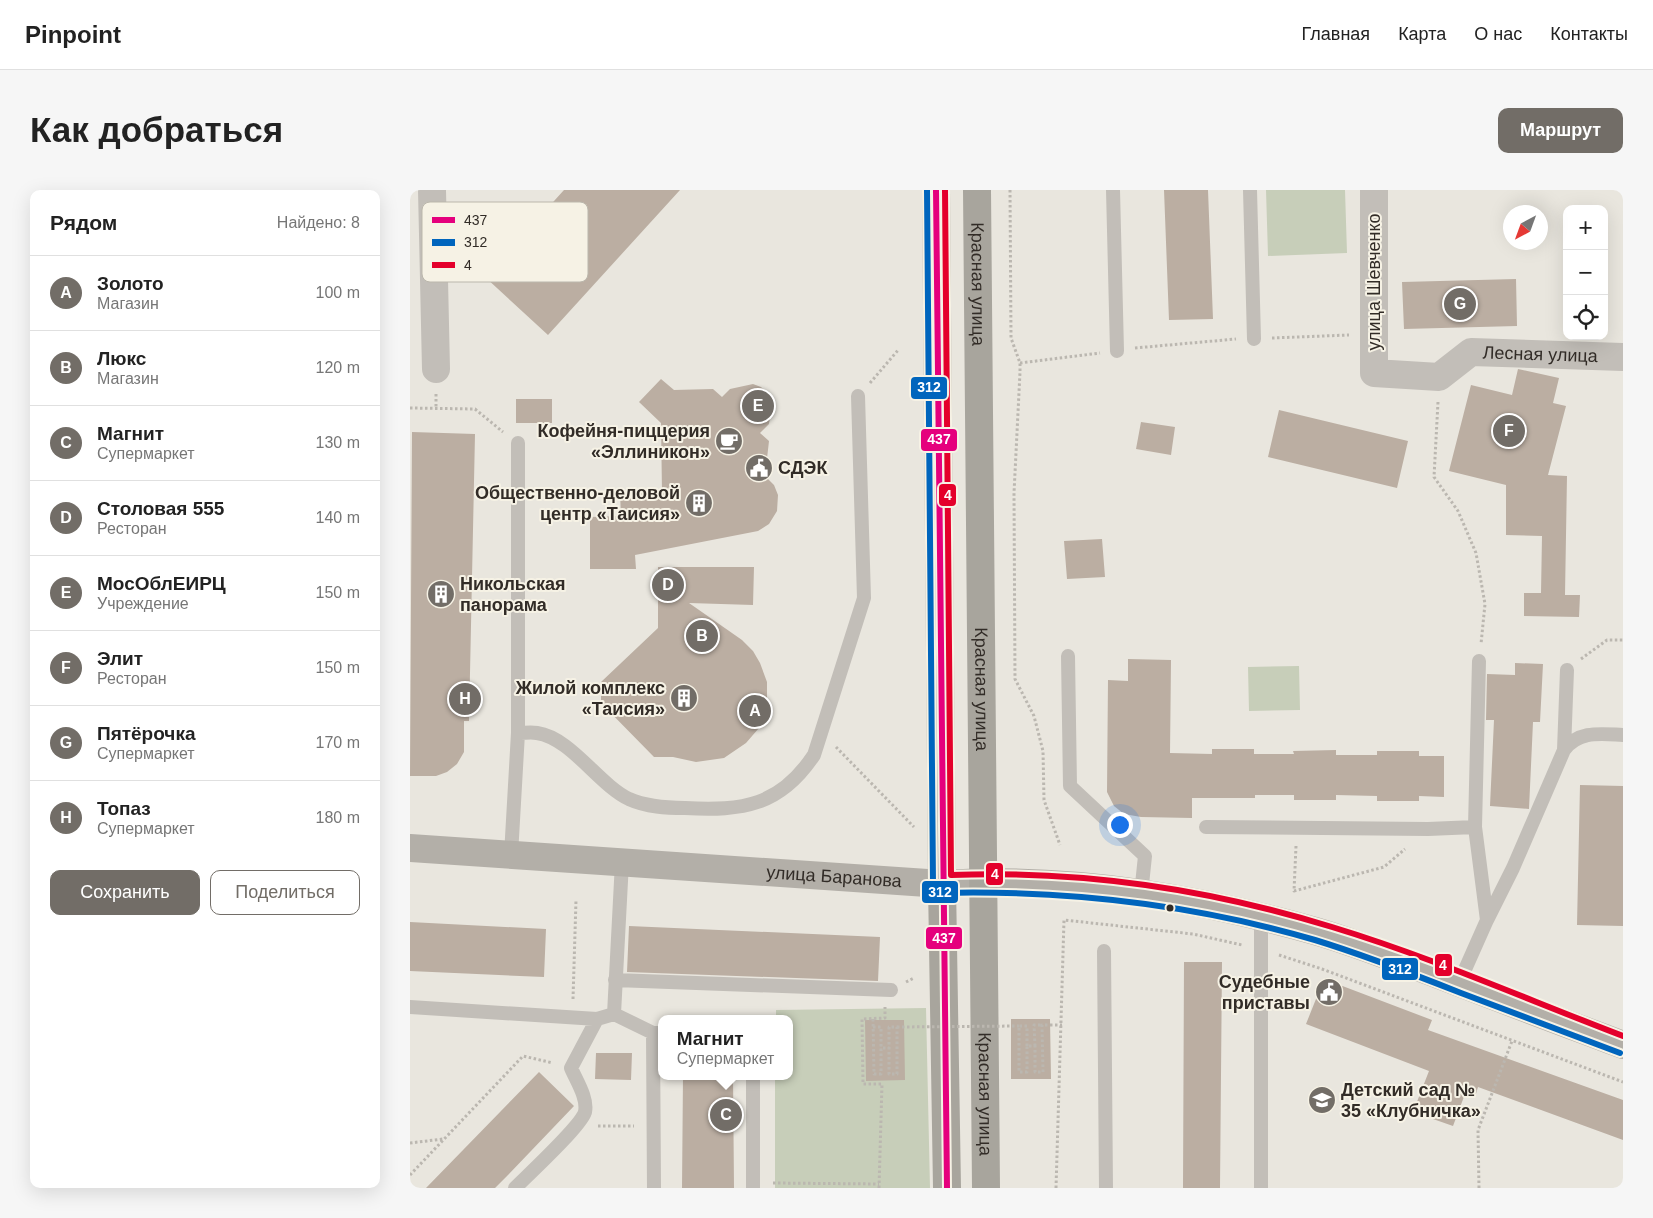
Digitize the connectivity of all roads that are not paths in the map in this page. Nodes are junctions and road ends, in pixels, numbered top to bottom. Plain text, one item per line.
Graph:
1 (936, 190) edge
2 (977, 190) edge
3 (1113, 190) edge
4 (1250, 190) edge
5 (1374, 190) edge
6 (434, 282) edge
7 (1254, 339) road end
8 (1117, 351) road end
9 (1623, 356) edge
10 (436, 369) dead end
11 (1439, 377) joint
12 (858, 396) road end
13 (518, 443) road end
14 (1068, 656) dead end
15 (1479, 661) road end
16 (1567, 670) road end
17 (518, 733) junction
18 (1623, 735) edge
19 (1564, 750) junction
20 (1206, 827) dead end
21 (1475, 827) junction
22 (410, 848) edge
23 (511, 855) junction
24 (622, 862) junction
25 (983, 881) junction
26 (942, 884) junction
27 (1141, 894) junction
28 (1261, 917) junction
29 (1487, 920) junction
30 (1104, 951) dead end
31 (615, 980) junction
32 (1459, 983) junction
33 (891, 990) dead end
34 (410, 1007) edge
35 (614, 1014) junction
36 (597, 1019) junction
37 (658, 1033) edge
38 (1623, 1045) edge
39 (753, 1080) edge
40 (753, 1186) edge
41 (515, 1188) edge
42 (654, 1188) edge
43 (947, 1188) edge
44 (986, 1188) edge
45 (1106, 1188) edge
46 (1261, 1188) edge

1 - 26 highway
2 - 25 highway, Красная улица
3 - 8 lane
4 - 7 lane
5 - 11 street, улица Шевченко
6 - 10 street
9 - 11 street, Лесная улица
12 - 17 lane
13 - 17 lane
14 - 27 lane
15 - 21 lane
16 - 19 lane
17 - 23 lane
18 - 19 lane
19 - 29 lane
20 - 21 lane
21 - 29 lane
22 - 23 street, улица Баранова
23 - 24 street, улица Баранова
24 - 26 street, улица Баранова
24 - 31 lane
25 - 26 street, улица Баранова
25 - 27 street, улица Баранова
25 - 44 highway, Красная улица
26 - 43 highway
27 - 28 street, улица Баранова
28 - 32 street, улица Баранова
28 - 46 lane
29 - 32 lane
30 - 45 lane
31 - 33 lane
31 - 35 lane
32 - 38 street, улица Баранова
34 - 36 lane
35 - 36 lane
35 - 37 lane
36 - 41 lane
37 - 42 lane
39 - 40 lane

